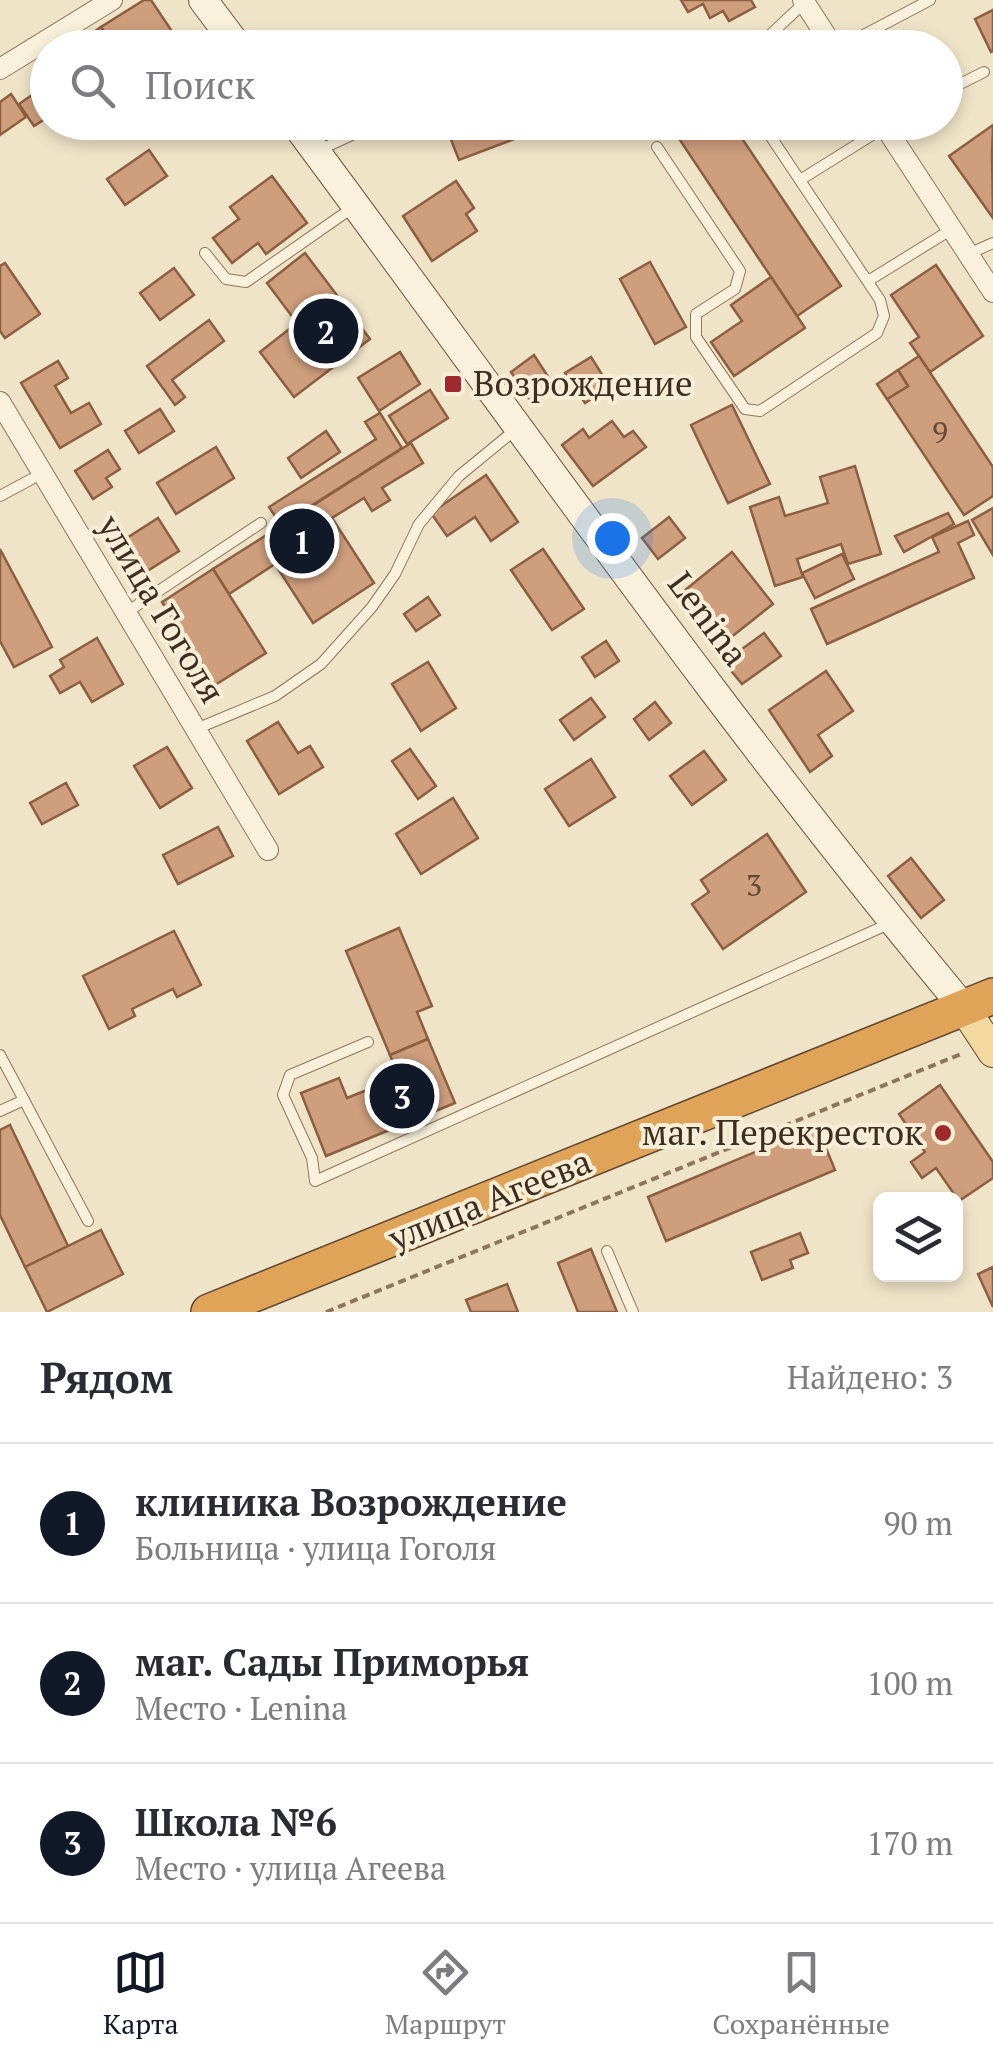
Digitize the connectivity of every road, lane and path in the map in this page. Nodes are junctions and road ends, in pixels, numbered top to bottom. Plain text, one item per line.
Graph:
1 (112, 0) edge
2 (203, 0) edge
3 (930, 0) edge
4 (803, 1) edge
5 (63, 30) edge
6 (225, 30) edge
7 (774, 30) edge
8 (823, 30) edge
9 (871, 30) edge
10 (30, 51) edge
11 (0, 69) edge
12 (984, 72) dead end
13 (963, 82) edge
14 (307, 140) edge
15 (342, 140) edge
16 (773, 140) edge
17 (860, 140) edge
18 (893, 140) edge
19 (658, 147) dead end
20 (316, 152) junction
21 (800, 180) junction
22 (356, 206) junction
23 (952, 230) junction
24 (993, 244) edge
25 (204, 253) dead end
26 (967, 254) junction
27 (868, 280) junction
28 (993, 292) edge
29 (0, 402) edge
30 (517, 428) junction
31 (41, 474) junction
32 (0, 496) edge
33 (260, 523) dead end
34 (126, 613) junction
35 (196, 729) junction
36 (268, 850) dead end
37 (892, 922) junction
38 (978, 1002) edge
39 (368, 1042) dead end
40 (990, 1047) edge
41 (0, 1054) edge
42 (24, 1100) junction
43 (0, 1111) edge
44 (88, 1220) dead end
45 (608, 1251) dead end
46 (256, 1304) edge
47 (209, 1312) edge
48 (326, 1312) edge
49 (633, 1312) edge

1 - 5 street
2 - 6 main road
3 - 9 lane
4 - 7 lane
4 - 8 street
10 - 11 street
12 - 13 lane
14 - 20 main road, Lenina
15 - 20 lane
16 - 21 lane
17 - 21 lane
18 - 23 street
19 - 27 lane
20 - 22 main road, Lenina
21 - 27 lane
22 - 25 lane
22 - 30 main road, Lenina
23 - 26 street
23 - 27 lane
24 - 26 lane
26 - 28 street
29 - 31 street, улица Гоголя
30 - 35 lane
30 - 37 main road, Lenina
31 - 32 lane
31 - 34 street, улица Гоголя
33 - 34 lane
34 - 35 street, улица Гоголя
35 - 36 street, улица Гоголя
37 - 38 main road, Lenina
37 - 39 lane
38 - 40 main road
38 - 46 highway, улица Агеева
40 - 48 path
41 - 42 lane
42 - 43 lane
42 - 44 lane
45 - 49 lane
46 - 47 highway, улица Агеева

